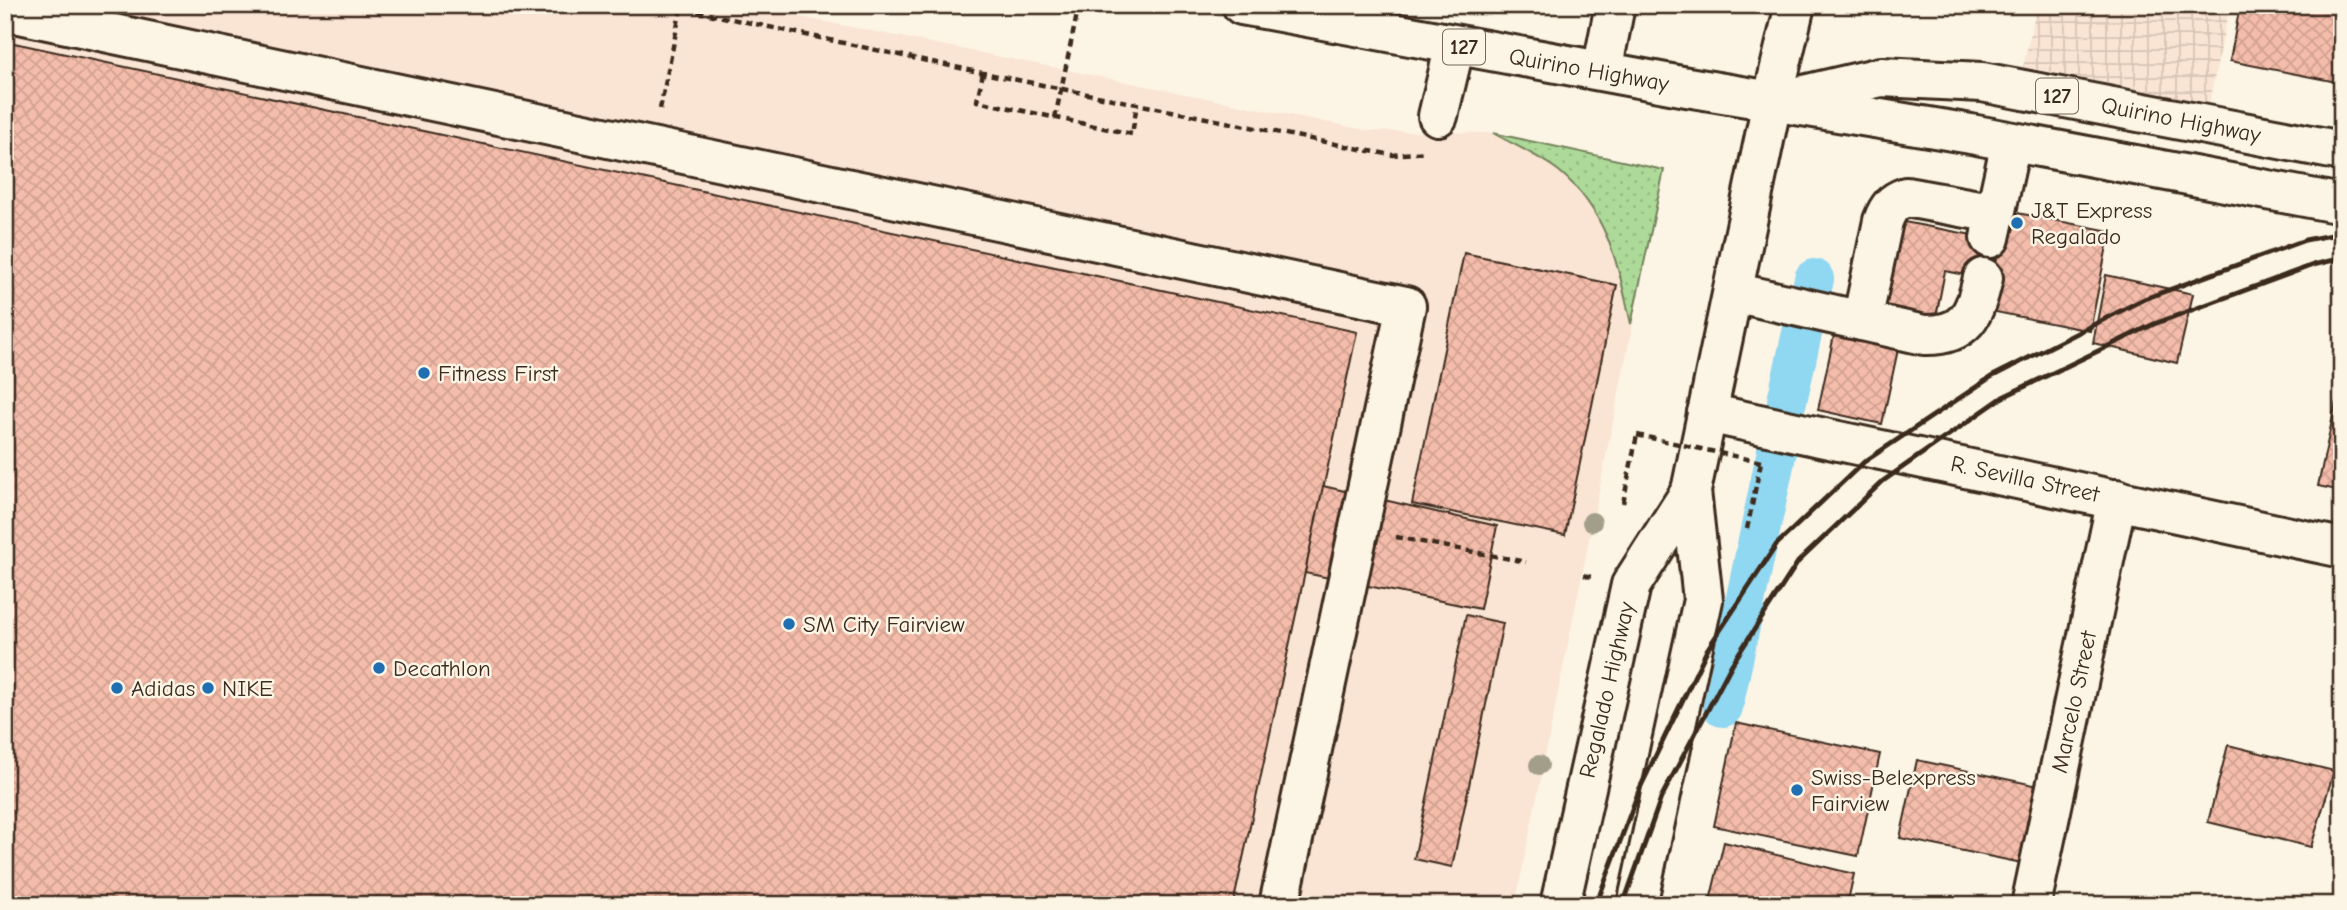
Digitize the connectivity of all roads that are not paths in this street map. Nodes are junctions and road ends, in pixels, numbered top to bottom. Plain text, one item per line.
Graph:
1 (1242, 5) edge
2 (1615, 5) edge
3 (1795, 5) edge
4 (5, 11) edge
5 (1455, 45) junction
6 (1602, 71) junction
7 (1772, 102) junction
8 (1436, 133) road end
9 (2011, 142) junction
10 (2342, 151) edge
11 (2342, 204) edge
12 (1983, 278) dead end
13 (1733, 292) junction
14 (1863, 321) junction
15 (1707, 413) junction
16 (1691, 491) junction
17 (2117, 499) junction
18 (2342, 548) edge
19 (1279, 905) edge
20 (1560, 905) edge
21 (1637, 905) edge
22 (2031, 905) edge

1 - 5 main road, Quirino Highway / 127
2 - 6 main road
3 - 7 main road, Regalado Highway
4 - 19 main road
5 - 6 main road, Quirino Highway / 127
5 - 8 main road
6 - 7 main road, Quirino Highway / 127
7 - 9 main road, Quirino Highway / 127
7 - 10 main road, Quirino Highway / 127
7 - 13 main road, Regalado Highway
9 - 11 main road, Quirino Highway / 127
9 - 14 main road
12 - 14 main road
13 - 14 main road
13 - 15 main road, Regalado Highway
15 - 16 main road, Regalado Highway
15 - 17 main road, R. Sevilla Street
16 - 20 main road, Regalado Highway
16 - 21 main road, Regalado Highway
17 - 18 main road, R. Sevilla Street
17 - 22 main road, Marcelo Street

